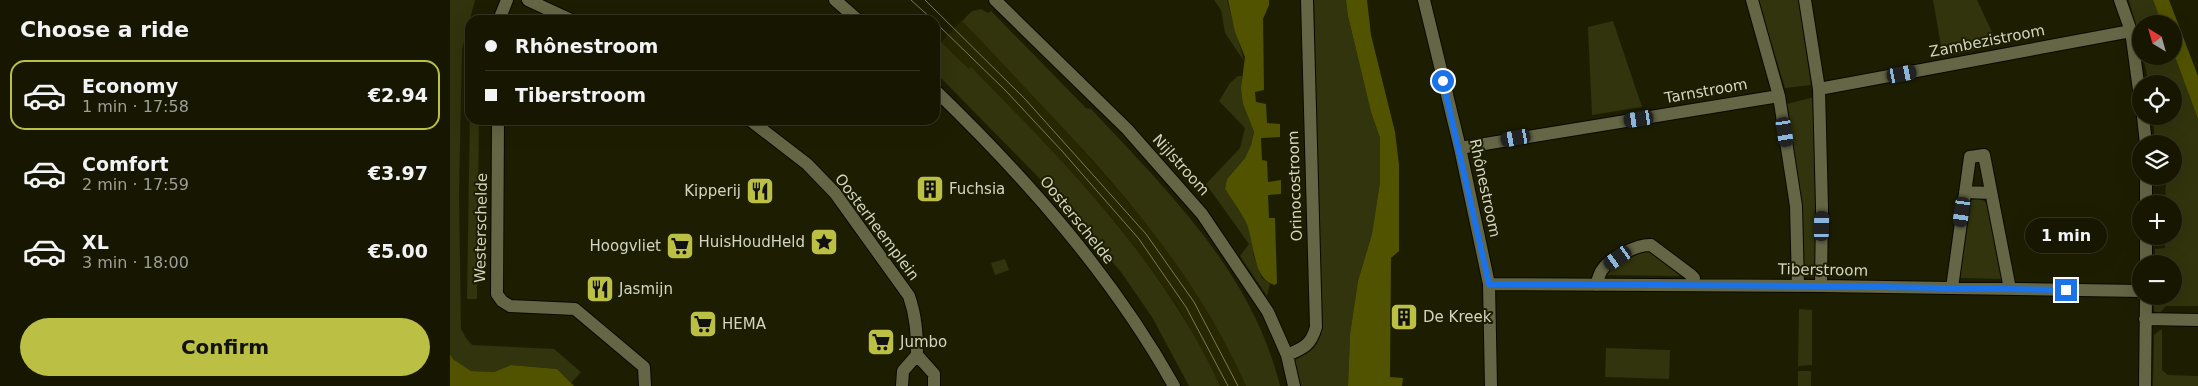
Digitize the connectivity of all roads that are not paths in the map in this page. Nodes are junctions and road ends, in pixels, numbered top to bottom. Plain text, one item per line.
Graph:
1 (507, 0) edge
2 (528, 0) edge
3 (835, 0) edge
4 (995, 0) edge
5 (1307, 0) edge
6 (1424, 0) edge
7 (1752, 0) edge
8 (1805, 0) edge
9 (2120, 0) edge
10 (501, 15) edge
11 (560, 15) edge
12 (852, 15) edge
13 (2132, 31) joint
14 (1819, 90) junction
15 (940, 95) edge
16 (1779, 96) junction
17 (498, 125) edge
18 (756, 125) edge
19 (1460, 148) junction
20 (1965, 192) junction
21 (1992, 193) junction
22 (1489, 284) junction
23 (1596, 285) junction
24 (1693, 286) junction
25 (1798, 286) junction
26 (1821, 286) junction
27 (1952, 288) junction
28 (2010, 289) junction
29 (2132, 291) edge
30 (2146, 305) edge
31 (2145, 319) junction
32 (2198, 320) edge
33 (917, 355) junction
34 (1287, 356) junction
35 (645, 386) edge
36 (902, 386) edge
37 (934, 386) edge
38 (1174, 386) edge
39 (1294, 386) edge
40 (1491, 386) edge
41 (2145, 386) edge

1 - 10 street
2 - 11 street
3 - 12 street
4 - 34 street, Nijlstroom
5 - 34 street, Orinocostroom
6 - 19 street, Rhônestroom
7 - 16 street
8 - 14 street
9 - 13 street
13 - 14 street, Zambezistroom
14 - 26 street
15 - 38 street, Oosterschelde
16 - 19 street, Tarnstroom
16 - 25 street
17 - 35 street, Westerschelde
18 - 33 street, Oosterheemplein
19 - 22 street, Rhônestroom
20 - 21 street
20 - 21 street
20 - 27 street
21 - 28 street
22 - 23 street, Tiberstroom
22 - 40 street, Rhônestroom
23 - 24 street, Tiberstroom
23 - 24 street
24 - 25 street, Tiberstroom
25 - 26 street, Tiberstroom
26 - 27 street, Tiberstroom
27 - 28 street, Tiberstroom
28 - 29 street, Tiberstroom
30 - 31 street
31 - 32 street
31 - 41 street
33 - 36 street
33 - 37 street
34 - 39 street, Nijlstroom

